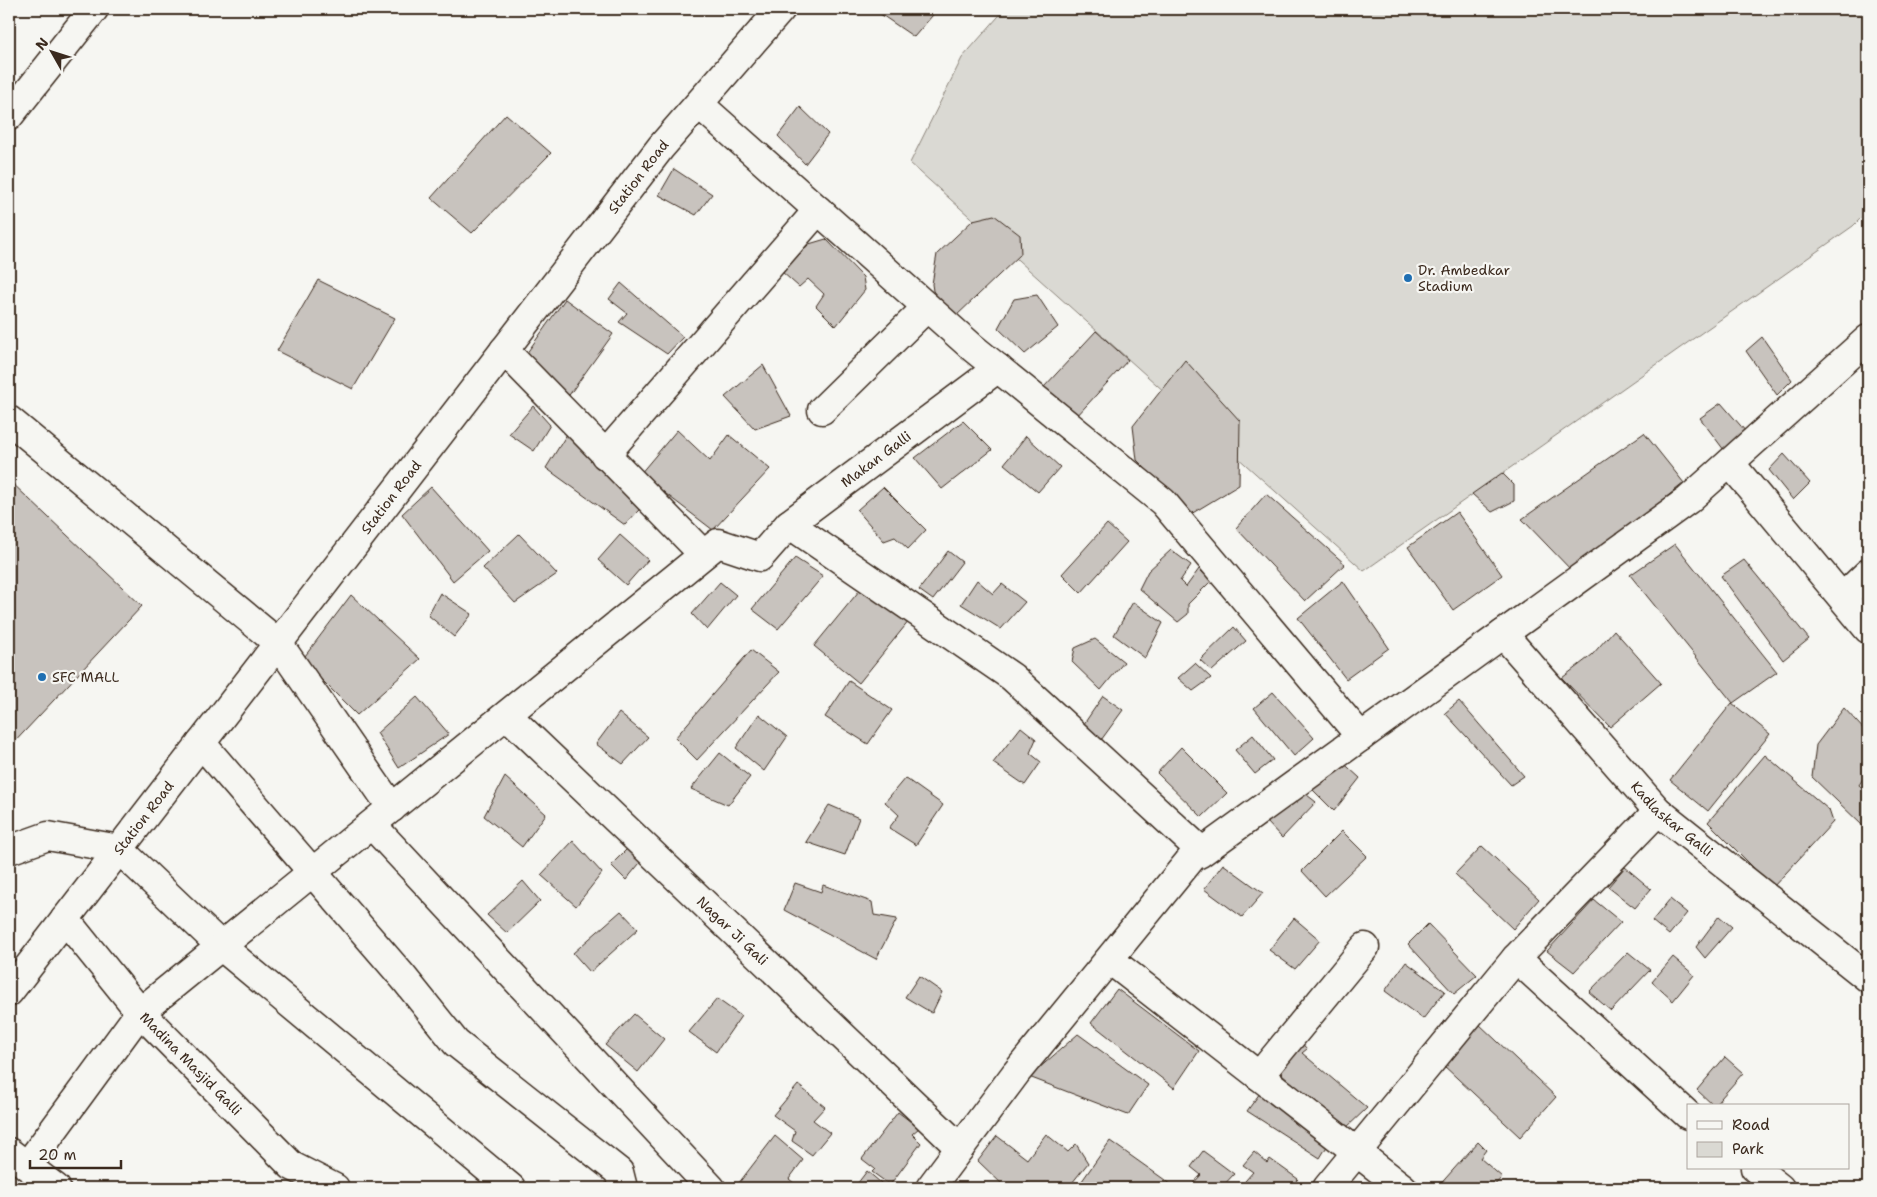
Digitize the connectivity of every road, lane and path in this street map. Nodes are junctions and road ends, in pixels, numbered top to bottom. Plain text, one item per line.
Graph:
1 (94, 9) edge
2 (781, 9) edge
3 (699, 104) junction
4 (9, 116) edge
5 (818, 210) junction
6 (927, 307) junction
7 (1868, 339) edge
8 (504, 350) junction
9 (998, 368) junction
10 (822, 410) dead end
11 (9, 420) edge
12 (605, 455) junction
13 (1730, 463) junction
14 (789, 524) junction
15 (704, 554) junction
16 (1868, 574) edge
17 (1843, 597) junction
18 (1868, 629) edge
19 (1503, 634) junction
20 (278, 643) junction
21 (507, 715) junction
22 (1361, 737) junction
23 (201, 743) junction
24 (1658, 811) junction
25 (382, 816) junction
26 (120, 848) junction
27 (1200, 849) junction
28 (9, 850) edge
29 (313, 872) junction
30 (65, 919) junction
31 (222, 947) junction
32 (1365, 947) dead end
33 (1516, 958) junction
34 (1110, 960) junction
35 (1868, 978) edge
36 (9, 992) edge
37 (140, 1012) junction
38 (1259, 1076) junction
39 (1687, 1114) edge
40 (960, 1148) junction
41 (1359, 1152) junction
42 (18, 1159) edge
43 (1758, 1170) edge
44 (56, 1188) edge
45 (335, 1188) edge
46 (511, 1188) edge
47 (623, 1188) edge
48 (711, 1188) edge
49 (930, 1188) edge
50 (1327, 1188) edge
51 (1403, 1188) edge
52 (1780, 1188) edge

1 - 4 main road
2 - 3 main road, Station Road
3 - 5 main road
3 - 8 main road, Station Road
5 - 6 main road
5 - 12 main road
6 - 9 main road
6 - 10 main road
7 - 13 main road
8 - 12 main road
8 - 20 main road, Station Road
9 - 14 main road, Makan Galli
9 - 22 main road
11 - 20 main road
12 - 15 main road
13 - 17 main road
13 - 19 main road
14 - 15 main road, Makan Galli
14 - 27 main road
15 - 21 main road
16 - 17 main road
17 - 18 main road
19 - 22 main road
19 - 24 main road, Kadlaskar Galli
20 - 23 main road, Station Road
20 - 25 main road
21 - 25 main road
21 - 40 main road, Nagar Ji Gali
22 - 27 main road
23 - 26 main road, Station Road
23 - 29 main road
24 - 33 main road
24 - 35 main road, Kadlaskar Galli
25 - 29 main road
25 - 48 main road
26 - 28 main road
26 - 30 main road, Station Road
26 - 31 main road
27 - 34 main road
29 - 31 main road
29 - 47 main road
30 - 36 main road, Station Road
30 - 37 main road, Madina Masjid Galli
31 - 37 main road
31 - 46 main road
32 - 38 main road
33 - 39 main road
33 - 41 main road
34 - 38 main road
34 - 40 main road
37 - 42 main road
37 - 45 main road, Madina Masjid Galli
38 - 41 main road
40 - 49 main road
41 - 50 main road
41 - 51 main road
42 - 44 main road
43 - 52 main road

